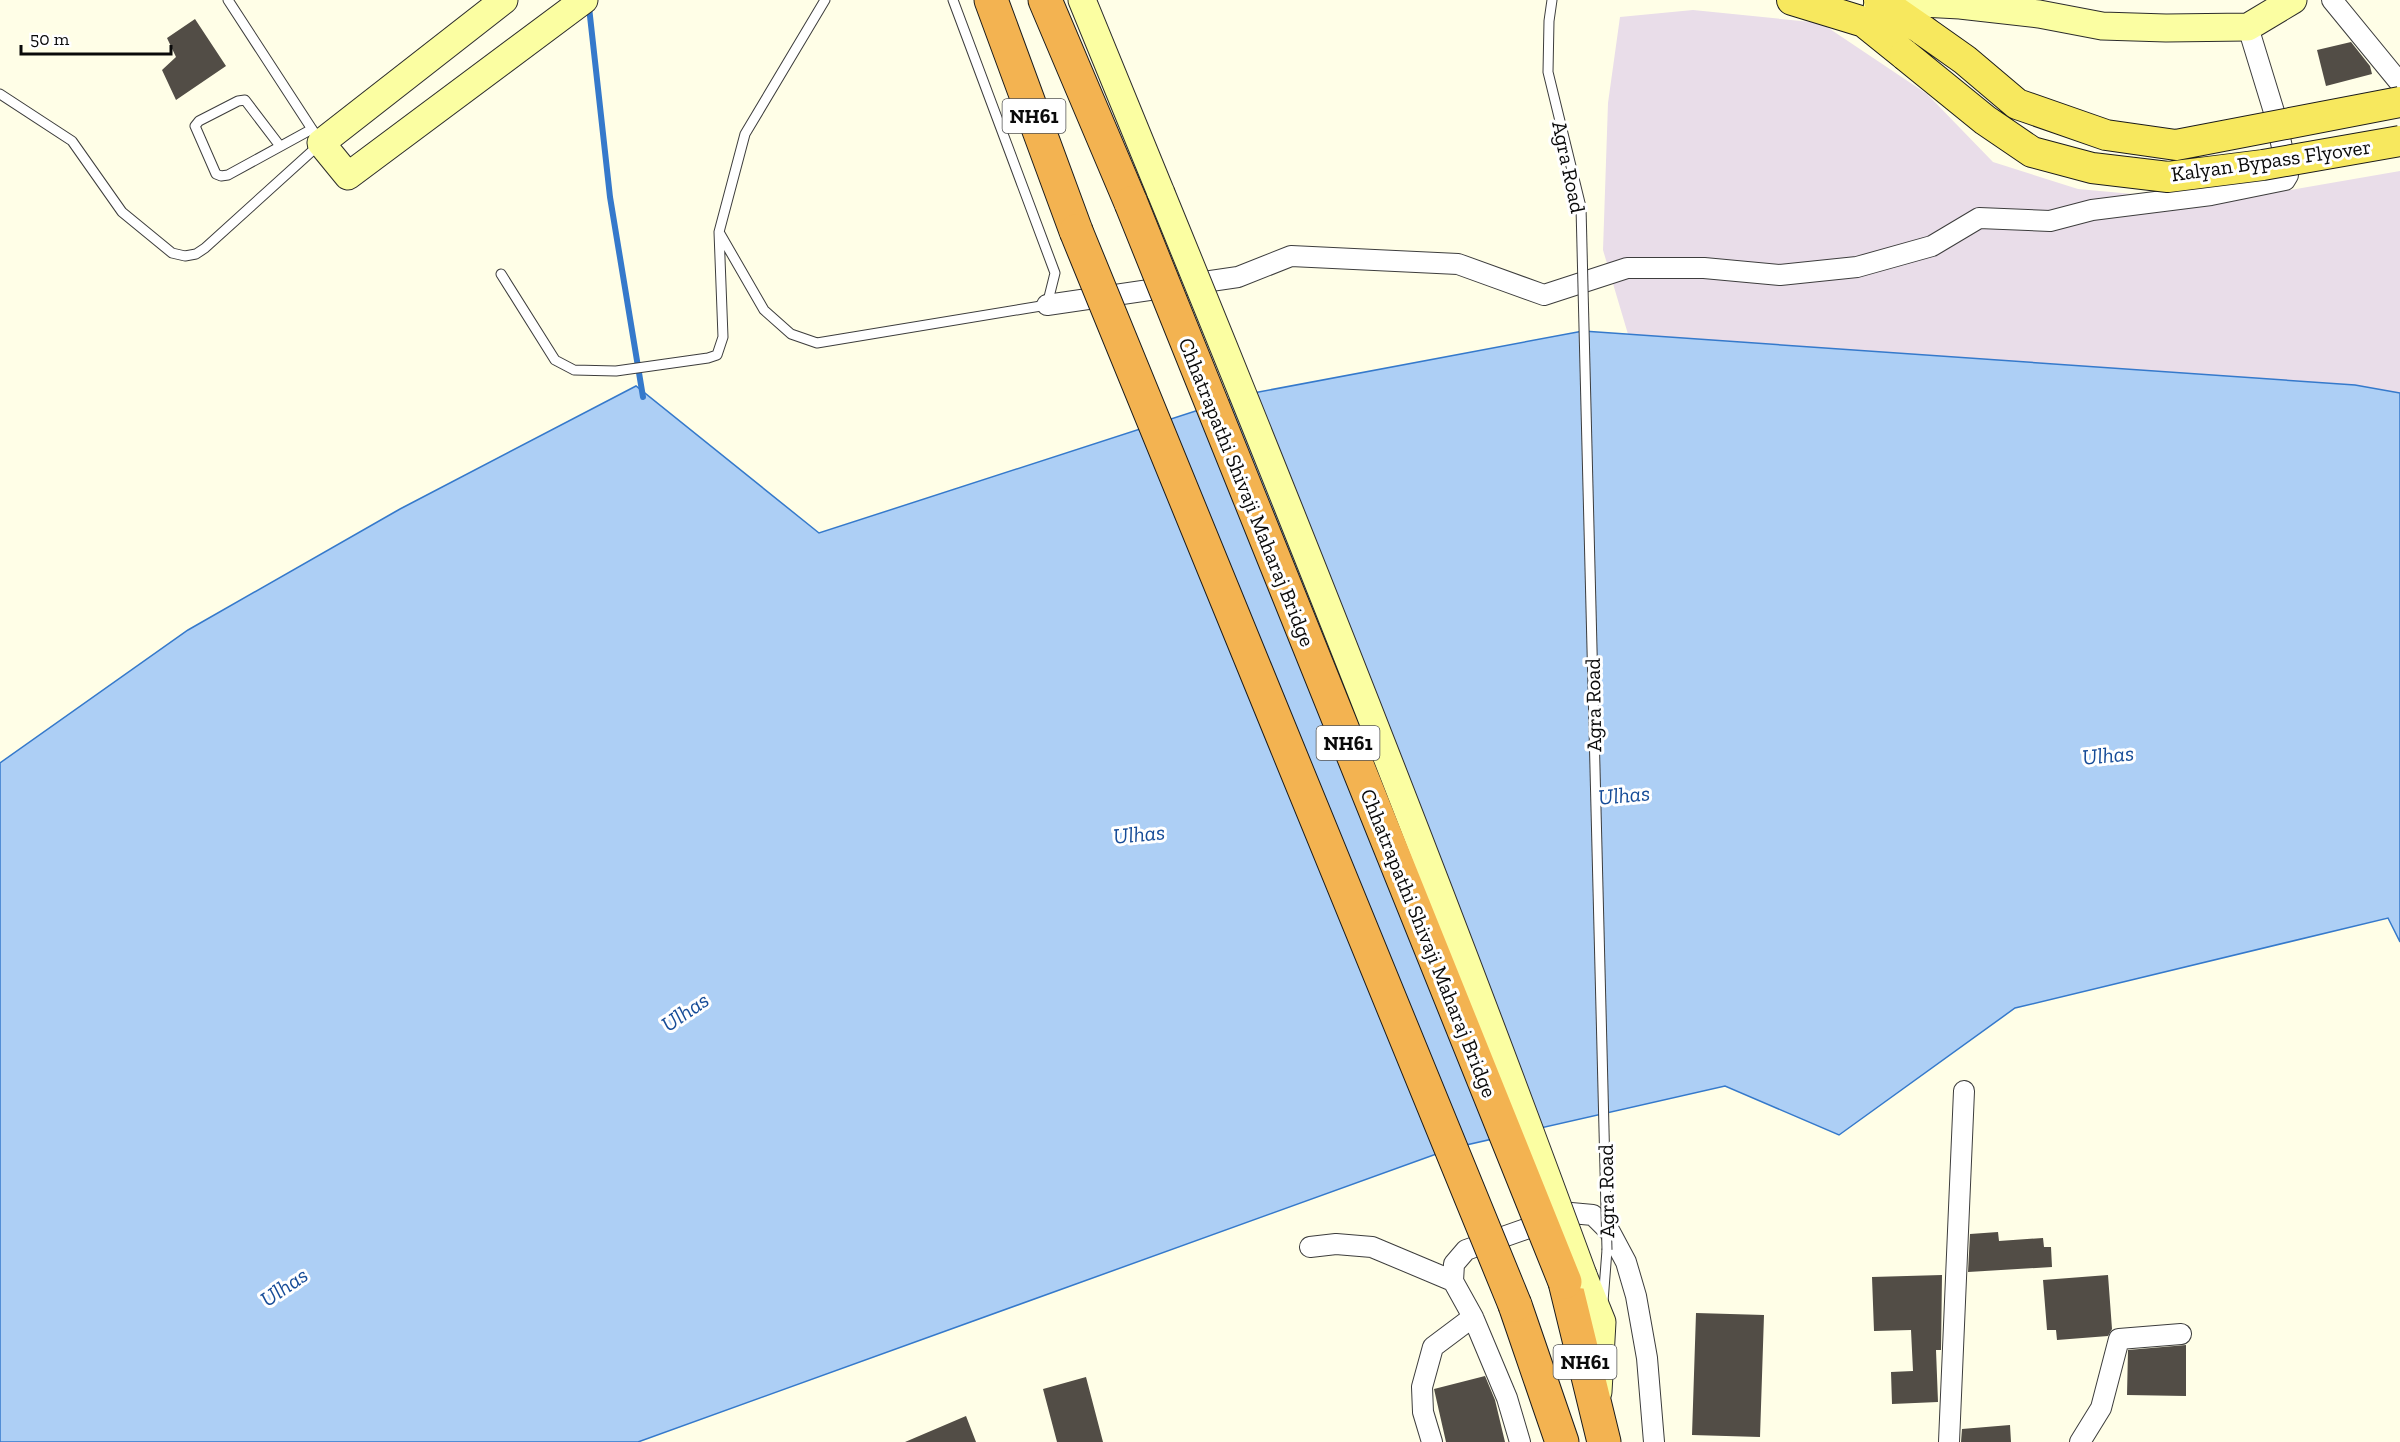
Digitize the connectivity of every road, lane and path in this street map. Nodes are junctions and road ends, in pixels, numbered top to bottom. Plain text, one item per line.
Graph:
1 (228, 0) edge
2 (504, 0) edge
3 (825, 0) edge
4 (953, 0) edge
5 (992, 0) edge
6 (1045, 0) edge
7 (1082, 0) edge
8 (1552, 0) edge
9 (1792, 0) edge
10 (2293, 0) edge
11 (2332, 0) edge
12 (582, 2) edge
13 (1878, 6) edge
14 (2248, 27) junction
15 (2400, 83) edge
16 (2400, 91) edge
17 (0, 94) edge
18 (2400, 102) edge
19 (2275, 115) junction
20 (2096, 126) dead end
21 (317, 136) junction
22 (2400, 141) edge
23 (280, 146) junction
24 (1146, 199) junction
25 (719, 232) junction
26 (501, 274) dead end
27 (1047, 305) junction
28 (1964, 1091) dead end
29 (1310, 1247) dead end
30 (1574, 1278) junction
31 (1454, 1281) junction
32 (1473, 1317) junction
33 (1602, 1322) junction
34 (2181, 1334) dead end
35 (1601, 1428) edge
36 (1432, 1442) edge
37 (1520, 1442) edge
38 (1562, 1442) edge
39 (1654, 1442) edge
40 (1949, 1442) edge
41 (2080, 1442) edge

1 - 21 lane
2 - 21 street
3 - 25 lane
4 - 27 lane
5 - 38 highway, NH61, bridge
6 - 24 highway, NH61
7 - 24 street
8 - 33 lane, Agra Road, bridge
9 - 13 main road
10 - 14 street
11 - 15 street
12 - 21 street
13 - 14 street
13 - 18 main road, Kalyan Bypass Flyover, bridge
13 - 22 main road, Kalyan Bypass Flyover, bridge
14 - 19 street
16 - 19 street
17 - 21 lane
19 - 20 street
19 - 27 street
21 - 23 lane
23 - 23 lane
24 - 30 highway, Chhatrapathi Shivaji Maharaj Bridge / NH61, bridge
25 - 26 lane
25 - 27 lane
28 - 40 street
29 - 31 street
30 - 33 street
30 - 35 highway, NH61
31 - 32 street
31 - 39 street
32 - 36 street
32 - 37 street
33 - 35 street, Agra Road
34 - 41 street

